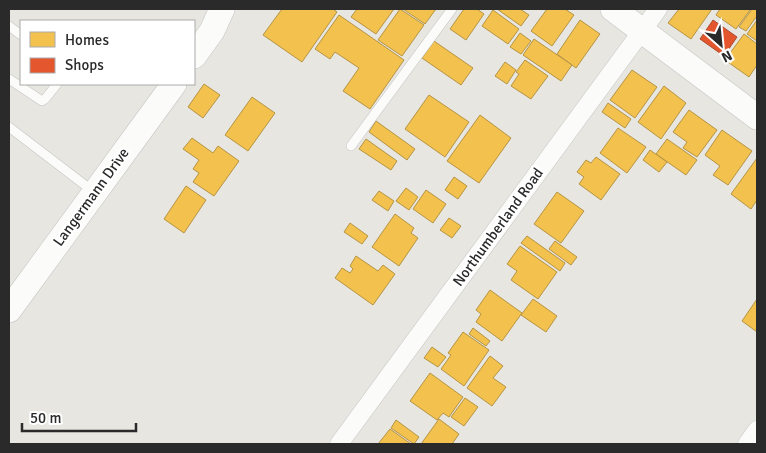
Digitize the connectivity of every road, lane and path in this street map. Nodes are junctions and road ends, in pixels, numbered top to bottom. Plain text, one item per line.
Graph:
1 (241, 9) edge
2 (452, 9) edge
3 (613, 9) edge
4 (658, 9) edge
5 (217, 20) edge
6 (9, 26) edge
7 (642, 30) junction
8 (20, 35) edge
9 (195, 54) edge
10 (9, 79) edge
11 (56, 85) edge
12 (173, 85) edge
13 (757, 117) edge
14 (9, 127) edge
15 (351, 146) dead end
16 (95, 192) junction
17 (9, 310) edge
18 (757, 430) edge
19 (338, 444) edge
20 (747, 444) edge

1 - 5 main road
2 - 15 lane
3 - 7 main road
4 - 7 street, Northumberland Road
5 - 9 main road
6 - 8 lane
7 - 13 main road
7 - 19 street, Northumberland Road
10 - 11 lane
12 - 16 main road, Langermann Drive
14 - 16 lane
16 - 17 main road, Langermann Drive
18 - 20 street

